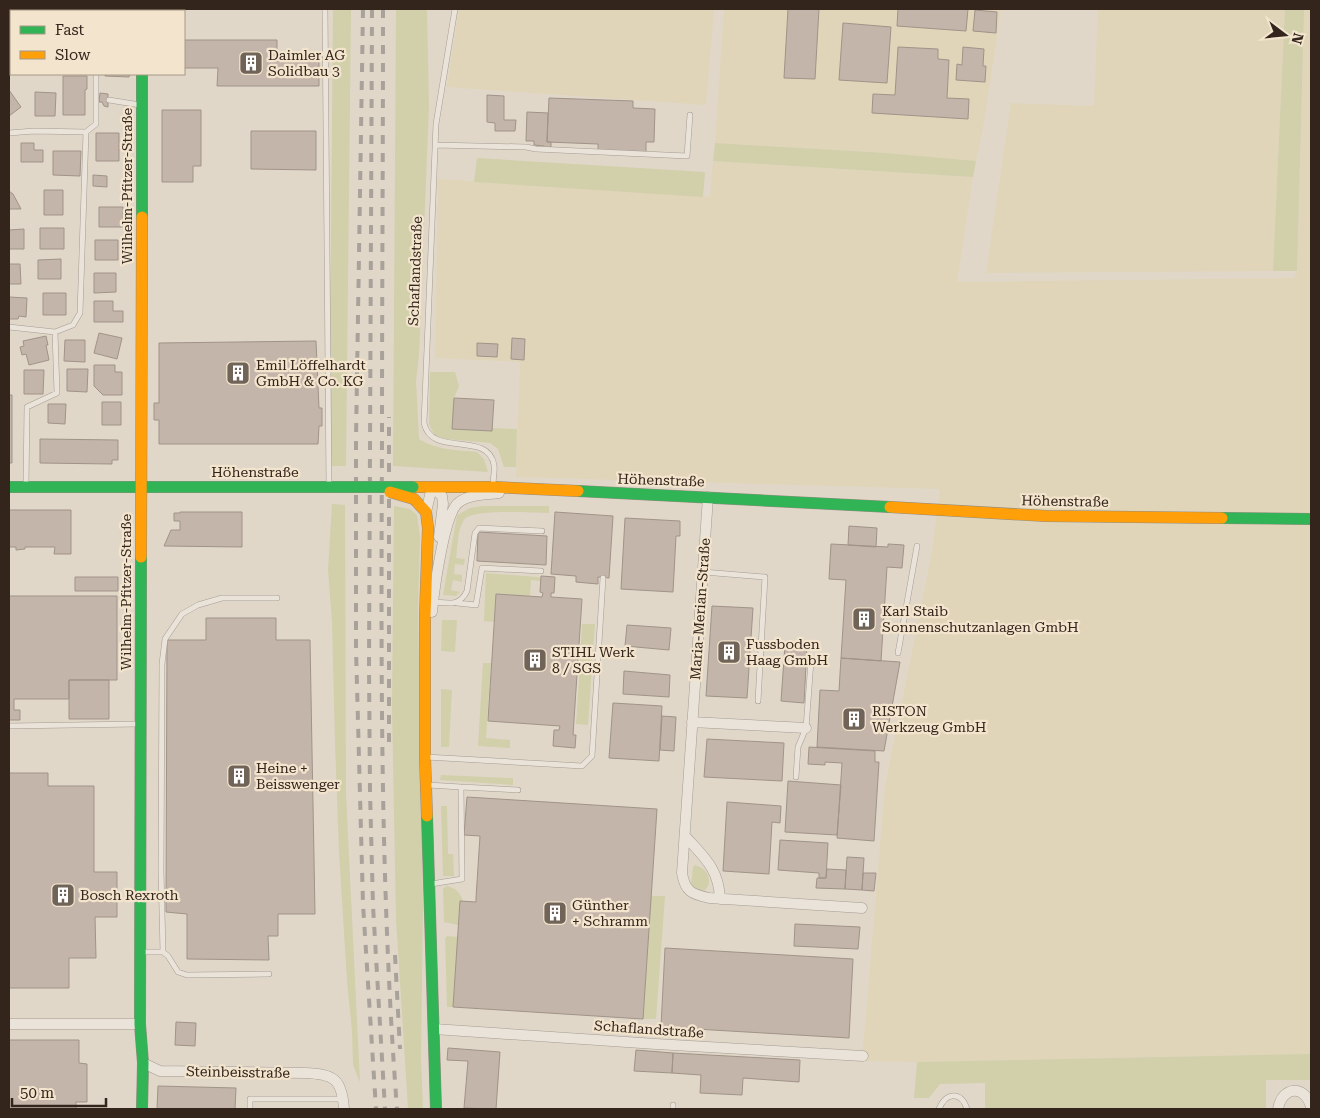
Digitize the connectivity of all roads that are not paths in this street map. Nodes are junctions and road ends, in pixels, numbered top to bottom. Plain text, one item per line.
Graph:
1 (325, 9) edge
2 (455, 9) edge
3 (96, 75) edge
4 (142, 75) edge
5 (109, 100) dead end
6 (143, 105) junction
7 (690, 115) dead end
8 (86, 132) junction
9 (9, 134) edge
10 (435, 145) junction
11 (9, 327) edge
12 (55, 332) junction
13 (9, 487) edge
14 (26, 487) junction
15 (333, 487) junction
16 (372, 487) junction
17 (432, 487) junction
18 (141, 488) junction
19 (492, 488) junction
20 (527, 489) junction
21 (708, 497) junction
22 (426, 512) junction
23 (1311, 519) edge
24 (542, 531) dead end
25 (917, 546) dead end
26 (541, 571) dead end
27 (703, 572) junction
28 (603, 578) dead end
29 (277, 598) dead end
30 (433, 598) junction
31 (456, 603) junction
32 (898, 653) dead end
33 (426, 655) junction
34 (811, 661) dead end
35 (758, 701) dead end
36 (692, 722) junction
37 (141, 724) junction
38 (9, 726) edge
39 (806, 728) junction
40 (425, 757) junction
41 (796, 777) dead end
42 (426, 785) junction
43 (461, 787) junction
44 (518, 790) dead end
45 (685, 836) junction
46 (428, 884) junction
47 (720, 899) junction
48 (862, 908) dead end
49 (140, 952) junction
50 (163, 952) junction
51 (268, 974) dead end
52 (9, 1024) edge
53 (140, 1024) junction
54 (434, 1029) junction
55 (863, 1056) dead end
56 (143, 1063) junction
57 (344, 1104) edge
58 (1311, 1107) edge
59 (142, 1109) edge
60 (250, 1109) edge
61 (436, 1109) edge
62 (939, 1109) edge
63 (967, 1109) edge
64 (1278, 1109) edge

1 - 15 lane
2 - 10 lane, Schaflandstraße
3 - 8 lane
4 - 6 street, Wilhelm-Pfitzer-Straße
5 - 6 lane
6 - 18 street, Wilhelm-Pfitzer-Straße
7 - 10 lane
8 - 9 lane
8 - 12 lane
10 - 19 lane, Schaflandstraße
11 - 12 lane
12 - 14 lane
13 - 14 street, Höhenstraße
14 - 18 street, Höhenstraße
15 - 16 street, Höhenstraße, bridge
15 - 18 street, Höhenstraße
16 - 17 street, Höhenstraße, bridge
16 - 22 street, bridge
17 - 19 street, Höhenstraße
17 - 22 street
17 - 30 street
18 - 37 street, Wilhelm-Pfitzer-Straße
19 - 20 street, Höhenstraße
20 - 21 street, Höhenstraße
20 - 30 street
21 - 23 street, Höhenstraße
21 - 27 street, Maria-Merian-Straße
22 - 33 street
24 - 31 lane
25 - 32 lane
26 - 31 lane
27 - 35 lane
27 - 36 street, Maria-Merian-Straße
28 - 40 lane
29 - 50 lane
30 - 31 lane
30 - 33 street
33 - 40 street
34 - 39 lane
36 - 39 street
36 - 45 street, Maria-Merian-Straße
37 - 38 lane
37 - 49 street, Wilhelm-Pfitzer-Straße
39 - 41 lane
40 - 42 street
42 - 43 lane
42 - 46 street
43 - 44 lane
43 - 46 lane
45 - 47 street
45 - 47 street, Maria-Merian-Straße
46 - 54 street
47 - 48 street, Maria-Merian-Straße
49 - 50 lane
49 - 53 street, Wilhelm-Pfitzer-Straße
50 - 51 lane
52 - 53 street
53 - 56 street, Wilhelm-Pfitzer-Straße
54 - 55 street, Schaflandstraße
54 - 61 street
56 - 57 street, Steinbeisstraße
56 - 59 street, Wilhelm-Pfitzer-Straße
57 - 60 lane
58 - 64 street
62 - 63 lane

